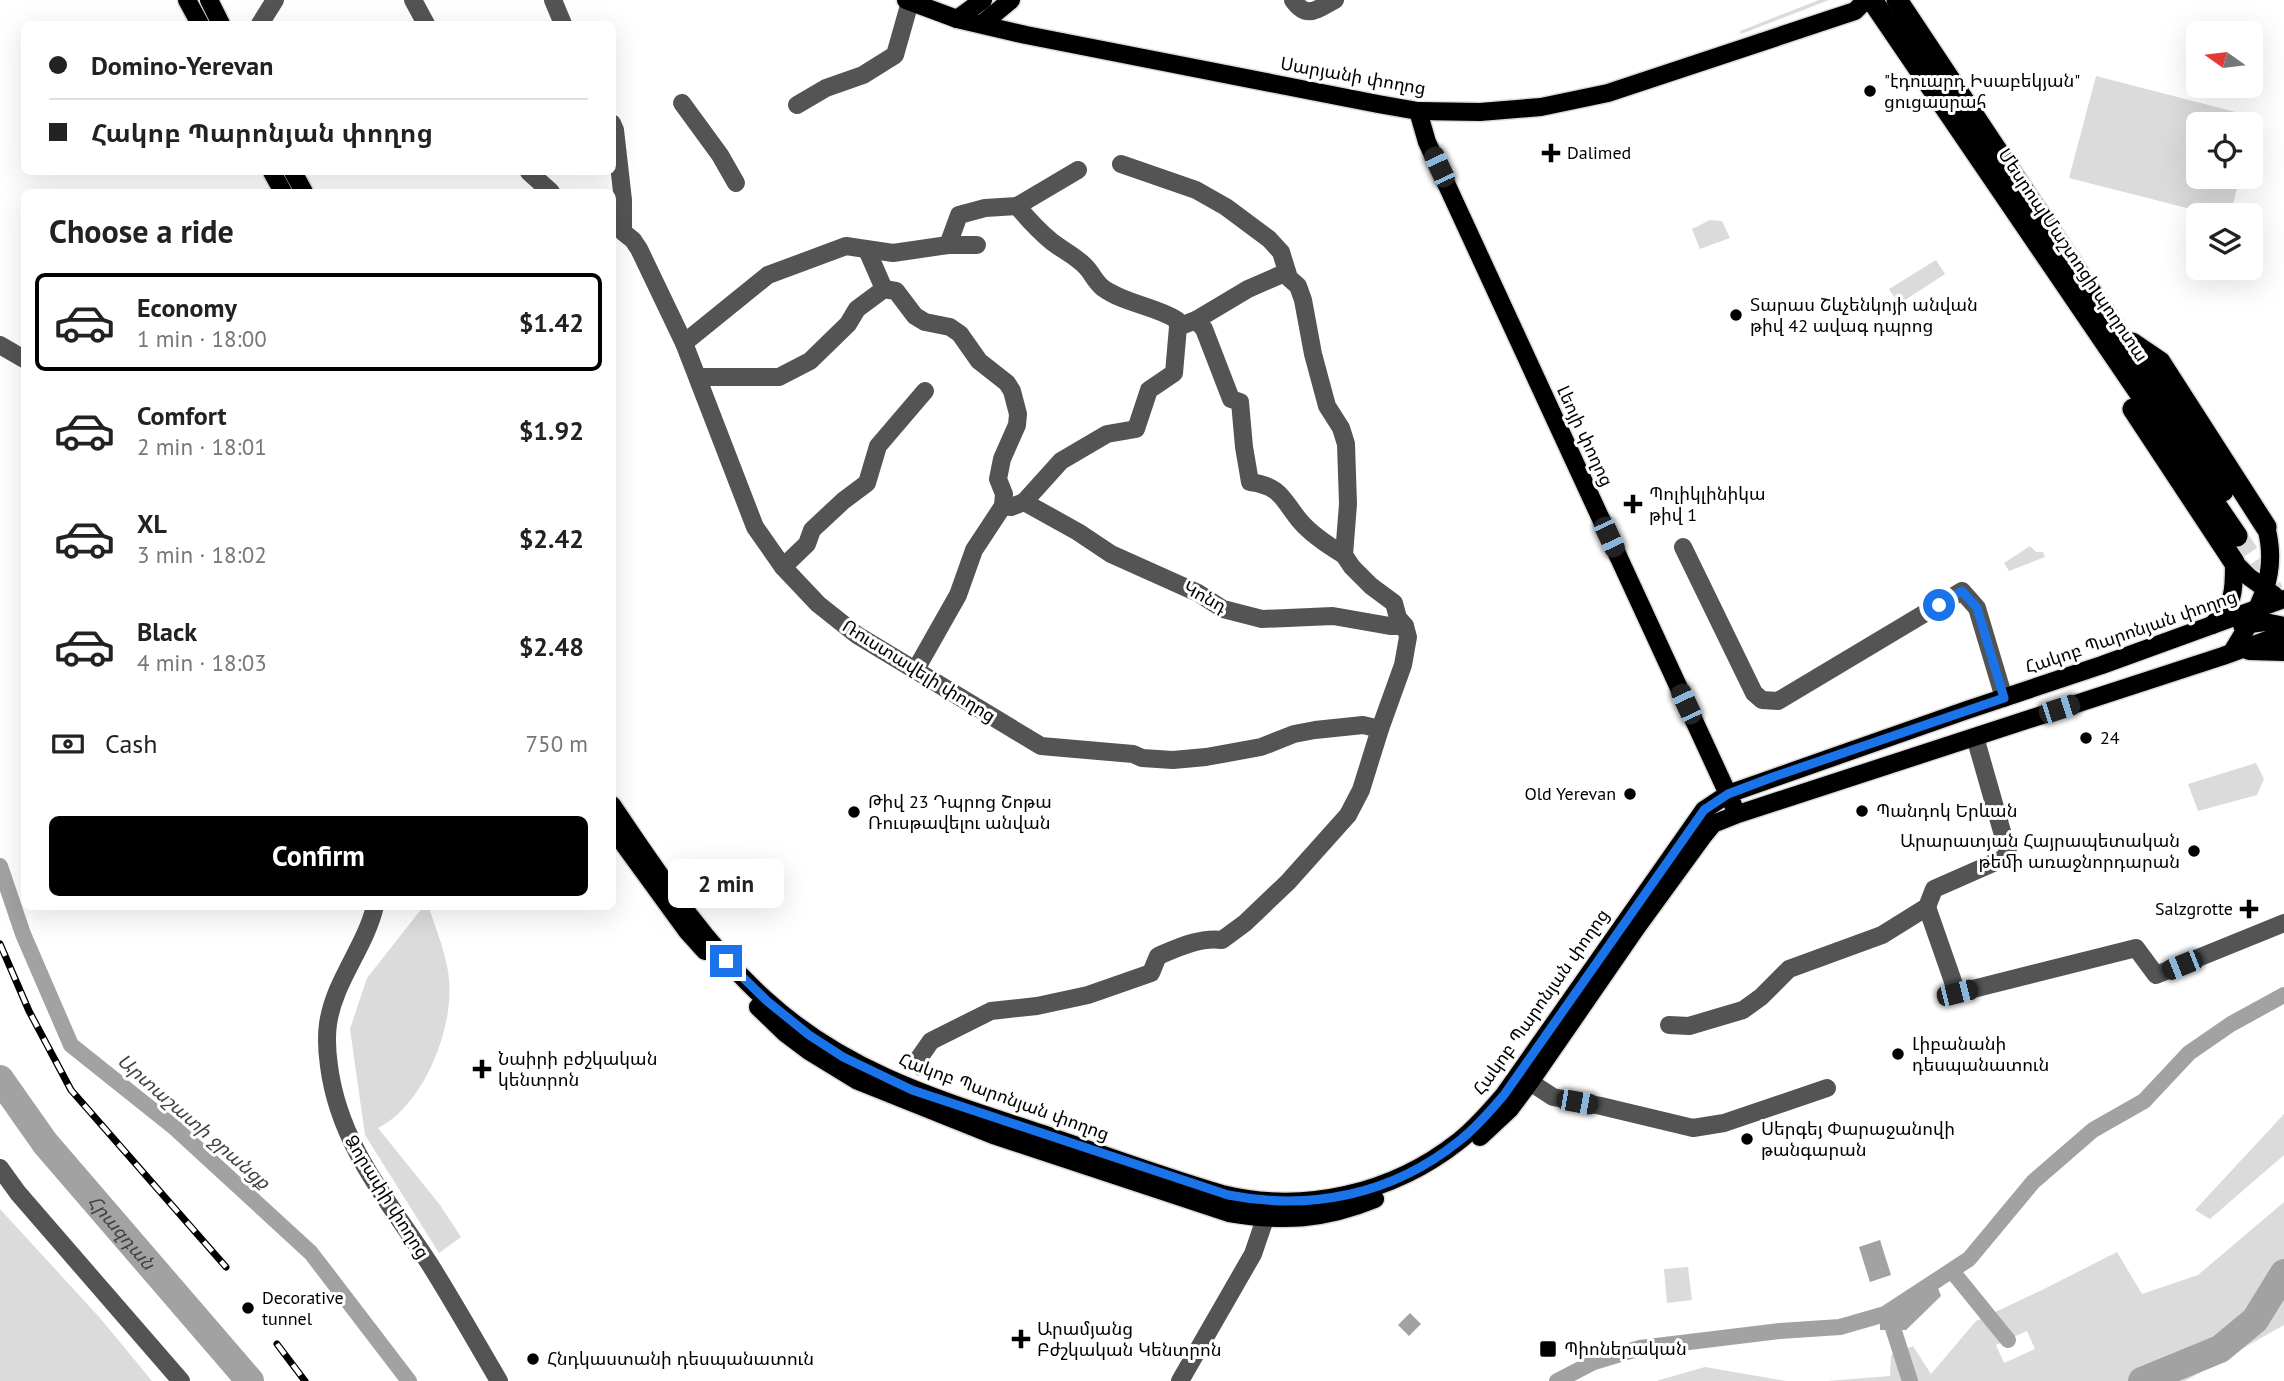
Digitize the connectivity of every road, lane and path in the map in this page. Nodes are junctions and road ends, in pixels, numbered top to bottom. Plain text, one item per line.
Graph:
1 (187, 0) edge
2 (209, 0) edge
3 (275, 0) edge
4 (414, 0) edge
5 (552, 0) edge
6 (984, 0) edge
7 (1011, 0) edge
8 (1293, 0) edge
9 (1335, 0) edge
10 (908, 1) edge
11 (1886, 2) edge
12 (957, 19) junction
13 (198, 21) edge
14 (220, 21) edge
15 (262, 21) edge
16 (424, 21) edge
17 (561, 21) edge
18 (982, 24) junction
19 (682, 103) dead end
20 (797, 105) dead end
21 (1418, 111) junction
22 (616, 139) edge
23 (1121, 164) dead end
24 (1078, 170) dead end
25 (531, 175) edge
26 (736, 183) dead end
27 (548, 189) edge
28 (1017, 206) junction
29 (618, 230) edge
30 (948, 245) junction
31 (977, 245) dead end
32 (867, 250) junction
33 (1287, 272) junction
34 (884, 289) junction
35 (2087, 317) junction
36 (1196, 320) junction
37 (1178, 327) junction
38 (684, 343) junction
39 (0, 345) edge
40 (21, 357) edge
41 (698, 377) junction
42 (925, 391) dead end
43 (1024, 502) junction
44 (1003, 506) junction
45 (2250, 530) junction
46 (1684, 547) dead end
47 (2284, 547) edge
48 (1344, 555) junction
49 (2234, 562) junction
50 (783, 567) junction
51 (2265, 591) junction
52 (2283, 599) edge
53 (2253, 617) junction
54 (1405, 625) junction
55 (2210, 626) junction
56 (2284, 626) edge
57 (2284, 634) edge
58 (2232, 652) junction
59 (2284, 652) edge
60 (915, 671) junction
61 (2004, 698) junction
62 (1380, 729) junction
63 (1975, 737) junction
64 (1728, 794) junction
65 (616, 811) edge
66 (1738, 814) junction
67 (616, 833) edge
68 (1927, 907) junction
69 (373, 914) edge
70 (2284, 923) edge
71 (1669, 1025) dead end
72 (921, 1067) dead end
73 (1530, 1082) junction
74 (1827, 1088) dead end
75 (0, 1168) edge
76 (1265, 1219) junction
77 (181, 1381) edge
78 (499, 1381) edge
79 (1180, 1381) edge

1 - 13 main road
2 - 14 main road
3 - 15 street
4 - 16 street
5 - 17 street
6 - 12 main road
7 - 18 main road
8 - 9 street
10 - 12 main road, Սարյանի փողոց
10 - 20 street
11 - 21 main road, Սարյանի փողոց
11 - 35 highway, Մեսրոպ Մաշտոցի պողոտա
11 - 45 highway, Մեսրոպ Մաշտոցի պողոտա
12 - 18 main road, Սարյանի փողոց
18 - 21 main road, Սարյանի փողոց
19 - 26 street
21 - 64 main road, Լեոյի փողոց
22 - 29 street, Ռուստավելի փողոց
23 - 33 street
24 - 28 street
25 - 27 street
28 - 30 street
28 - 37 street
29 - 38 street, Ռուստավելի փողոց
30 - 31 street
30 - 32 street
32 - 34 street
32 - 38 street
33 - 36 street
33 - 48 street
34 - 41 street
34 - 44 street
35 - 45 highway, Մեսրոպ Մաշտոցի պողոտա
35 - 49 highway
36 - 37 street
36 - 48 street
37 - 43 street
38 - 41 street, Ռուստավելի փողոց
39 - 40 street
41 - 50 street, Ռուստավելի փողոց
42 - 50 street
43 - 44 street
43 - 54 street, Կոնդ
44 - 60 street
45 - 47 main road
45 - 51 main road
46 - 61 street
48 - 54 street
49 - 51 main road
49 - 55 main road
50 - 60 street, Ռուստավելի փողոց
51 - 52 main road
51 - 53 main road
52 - 53 main road, Հակոբ Պարոնյան փողոց
53 - 55 main road, Հակոբ Պարոնյան փողոց
53 - 56 main road
53 - 58 main road
54 - 62 street
55 - 61 main road, Հակոբ Պարոնյան փողոց
57 - 58 main road, Հակոբ Պարոնյան փողոց
58 - 59 main road
58 - 63 main road, Հակոբ Պարոնյան փողոց
60 - 62 street, Ռուստավելի փողոց
61 - 64 main road, Հակոբ Պարոնյան փողոց
62 - 72 street
63 - 66 main road, Հակոբ Պարոնյան փողոց
63 - 68 street
64 - 65 main road, Հակոբ Պարոնյան փողոց
64 - 66 main road, Լեոյի փողոց
66 - 73 main road, Հակոբ Պարոնյան փողոց
67 - 76 main road, Հակոբ Պարոնյան փողոց
68 - 70 street
68 - 71 street
69 - 78 street, Ձորափի փողոց
73 - 74 street
73 - 76 main road, Հակոբ Պարոնյան փողոց
75 - 77 street
76 - 79 street

